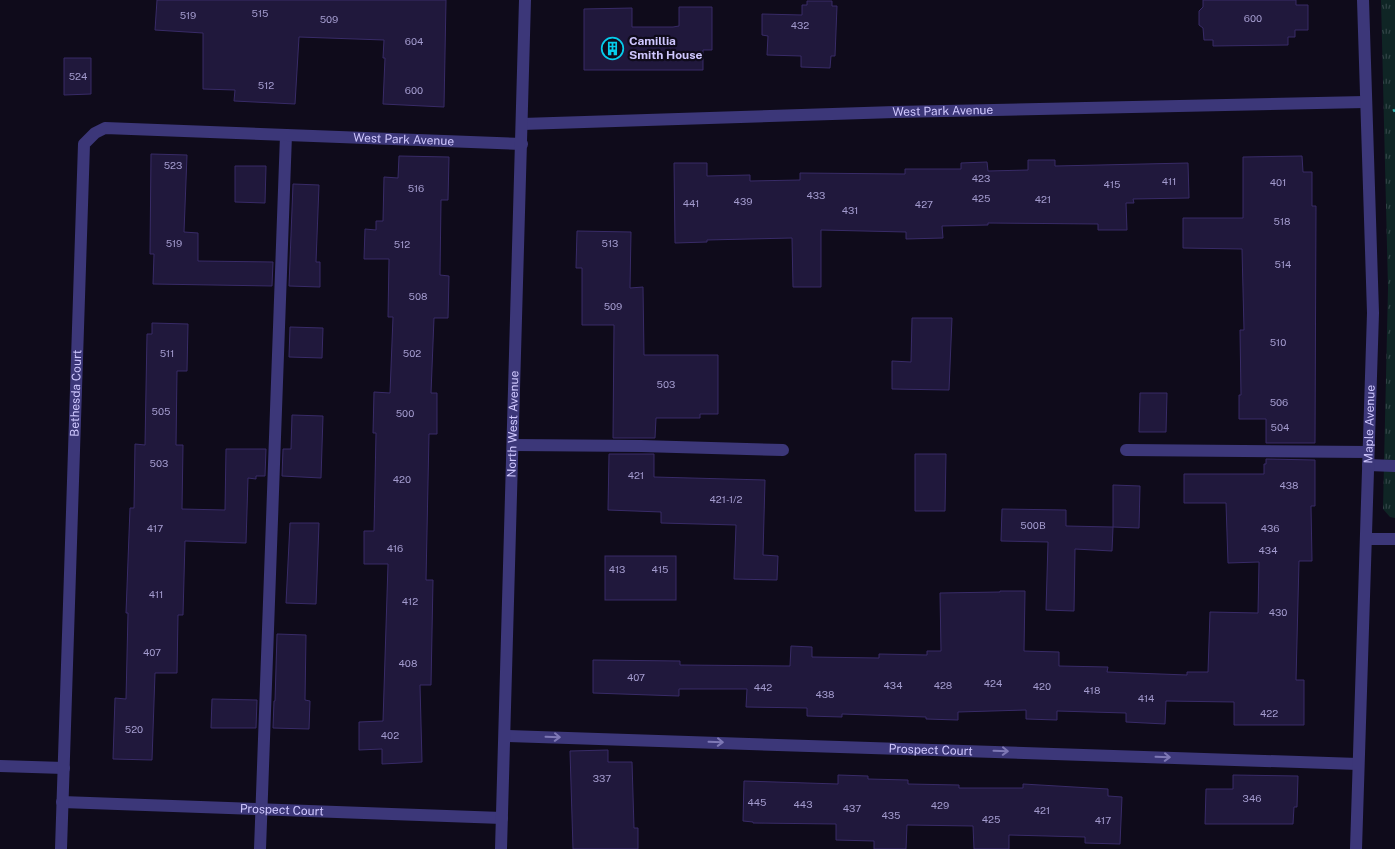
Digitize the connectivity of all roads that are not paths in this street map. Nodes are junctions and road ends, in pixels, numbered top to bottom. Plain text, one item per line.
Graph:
1 (525, 0) edge
2 (1363, 0) edge
3 (1365, 102) junction
4 (522, 124) junction
5 (286, 135) junction
6 (522, 144) junction
7 (513, 445) junction
8 (783, 450) dead end
9 (1126, 450) dead end
10 (1368, 459) junction
11 (1395, 466) edge
12 (1366, 539) junction
13 (1395, 539) edge
14 (505, 736) junction
15 (1358, 764) junction
16 (0, 766) edge
17 (64, 768) junction
18 (62, 802) junction
19 (261, 809) junction
20 (502, 818) junction
21 (60, 849) edge
22 (260, 849) edge
23 (501, 849) edge
24 (1356, 849) edge

1 - 4 street, North West Avenue
2 - 3 street, Maple Avenue
3 - 4 street, West Park Avenue
3 - 10 street, Maple Avenue
4 - 6 street, North West Avenue
5 - 6 street, West Park Avenue
5 - 17 street, Bethesda Court
5 - 19 street
6 - 7 street, North West Avenue
7 - 8 street
7 - 14 street, North West Avenue
9 - 10 street
10 - 11 street
10 - 12 street, Maple Avenue
12 - 13 street
12 - 15 street, Maple Avenue
14 -> 15 street, Prospect Court
14 - 20 street, North West Avenue
15 - 24 street, Maple Avenue
16 - 17 street
17 - 18 street, Bethesda Court
18 - 19 street, Prospect Court
18 - 21 street, Bethesda Court
19 - 20 street, Prospect Court
19 - 22 street
20 - 23 street, North West Avenue

